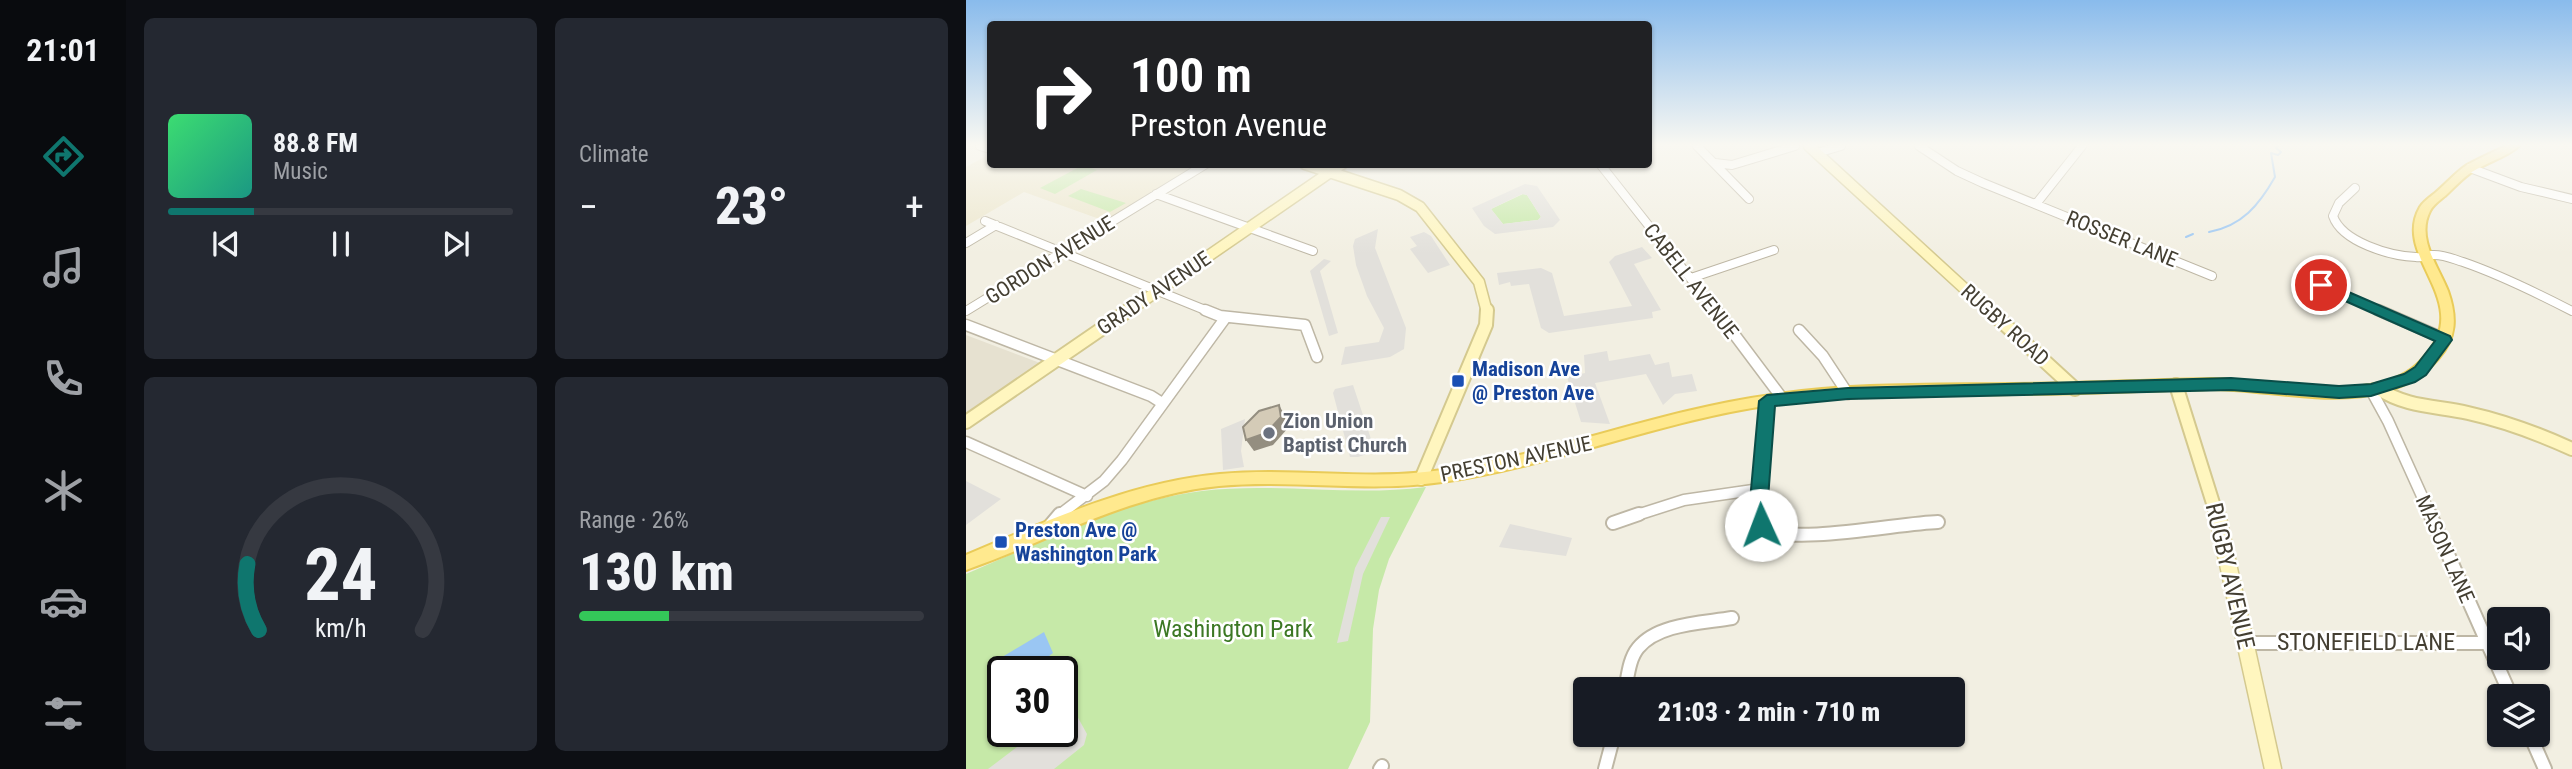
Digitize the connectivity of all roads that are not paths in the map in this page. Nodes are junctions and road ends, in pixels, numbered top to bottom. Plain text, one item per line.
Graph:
1 (1176, 182) edge
2 (1318, 182) edge
3 (1356, 182) edge
4 (1614, 182) edge
5 (1733, 182) edge
6 (1848, 182) edge
7 (1980, 182) edge
8 (2054, 182) edge
9 (2454, 182) edge
10 (2507, 182) edge
11 (2355, 188) dead end
12 (1156, 194) junction
13 (1749, 199) dead end
14 (2572, 199) edge
15 (2036, 204) junction
16 (985, 221) dead end
17 (996, 225) junction
18 (1250, 227) junction
19 (966, 243) edge
20 (1774, 250) dead end
21 (1313, 251) dead end
22 (1063, 252) junction
23 (2427, 257) junction
24 (2212, 276) dead end
25 (1691, 278) junction
26 (2321, 285) dead end
27 (1157, 291) junction
28 (966, 311) edge
29 (2572, 311) edge
30 (1226, 317) junction
31 (966, 325) edge
32 (1799, 330) dead end
33 (2445, 340) junction
34 (1317, 357) dead end
35 (1056, 360) junction
36 (2176, 385) junction
37 (2075, 389) junction
38 (1848, 394) junction
39 (2376, 394) junction
40 (1775, 400) junction
41 (1162, 403) junction
42 (966, 422) edge
43 (966, 442) edge
44 (2572, 449) edge
45 (1421, 478) junction
46 (1760, 489) junction
47 (1087, 496) junction
48 (1613, 523) dead end
49 (1938, 523) dead end
50 (1047, 530) junction
51 (966, 563) edge
52 (1732, 618) dead end
53 (2247, 643) junction
54 (2486, 643) junction
55 (1628, 677) edge
56 (2505, 684) edge
57 (1611, 747) edge
58 (2535, 747) edge
59 (1605, 769) edge
60 (2273, 769) edge
61 (2545, 769) edge

1 - 12 street, GORDON AVENUE
2 - 18 street, GRADY AVENUE
3 - 45 street
4 - 25 street, CABELL AVENUE
5 - 13 street
6 - 37 street, RUGBY ROAD
7 - 15 street, ROSSER LANE
8 - 15 street
9 - 23 main road
10 - 14 street
11 - 23 street
12 - 18 street
12 - 22 street, GORDON AVENUE
15 - 24 street, ROSSER LANE
16 - 17 street
17 - 19 street
17 - 22 street
18 - 21 street
18 - 27 street, GRADY AVENUE
20 - 25 street
22 - 27 street
22 - 28 street, GORDON AVENUE
23 - 29 street
23 - 33 main road
25 - 40 street, CABELL AVENUE
26 - 33 street
27 - 30 street
27 - 35 street, GRADY AVENUE
30 - 34 street
30 - 41 street
31 - 35 street
32 - 38 street
33 - 39 main road
35 - 41 street
35 - 42 street, GRADY AVENUE
36 - 37 main road
36 - 39 main road
36 - 53 street, RUGBY AVENUE
37 - 38 main road, PRESTON AVENUE
38 - 40 main road, PRESTON AVENUE
39 - 44 street
39 - 54 street, MASON LANE
40 - 45 main road, PRESTON AVENUE
40 - 46 street
41 - 47 street
43 - 47 street
45 - 50 main road, PRESTON AVENUE
46 - 48 street
46 - 49 street
47 - 50 street
50 - 51 main road, PRESTON AVENUE
52 - 55 street
53 - 54 street, STONEFIELD LANE
53 - 60 street, RUGBY AVENUE
54 - 56 street, MASON LANE
57 - 59 street
58 - 61 street

